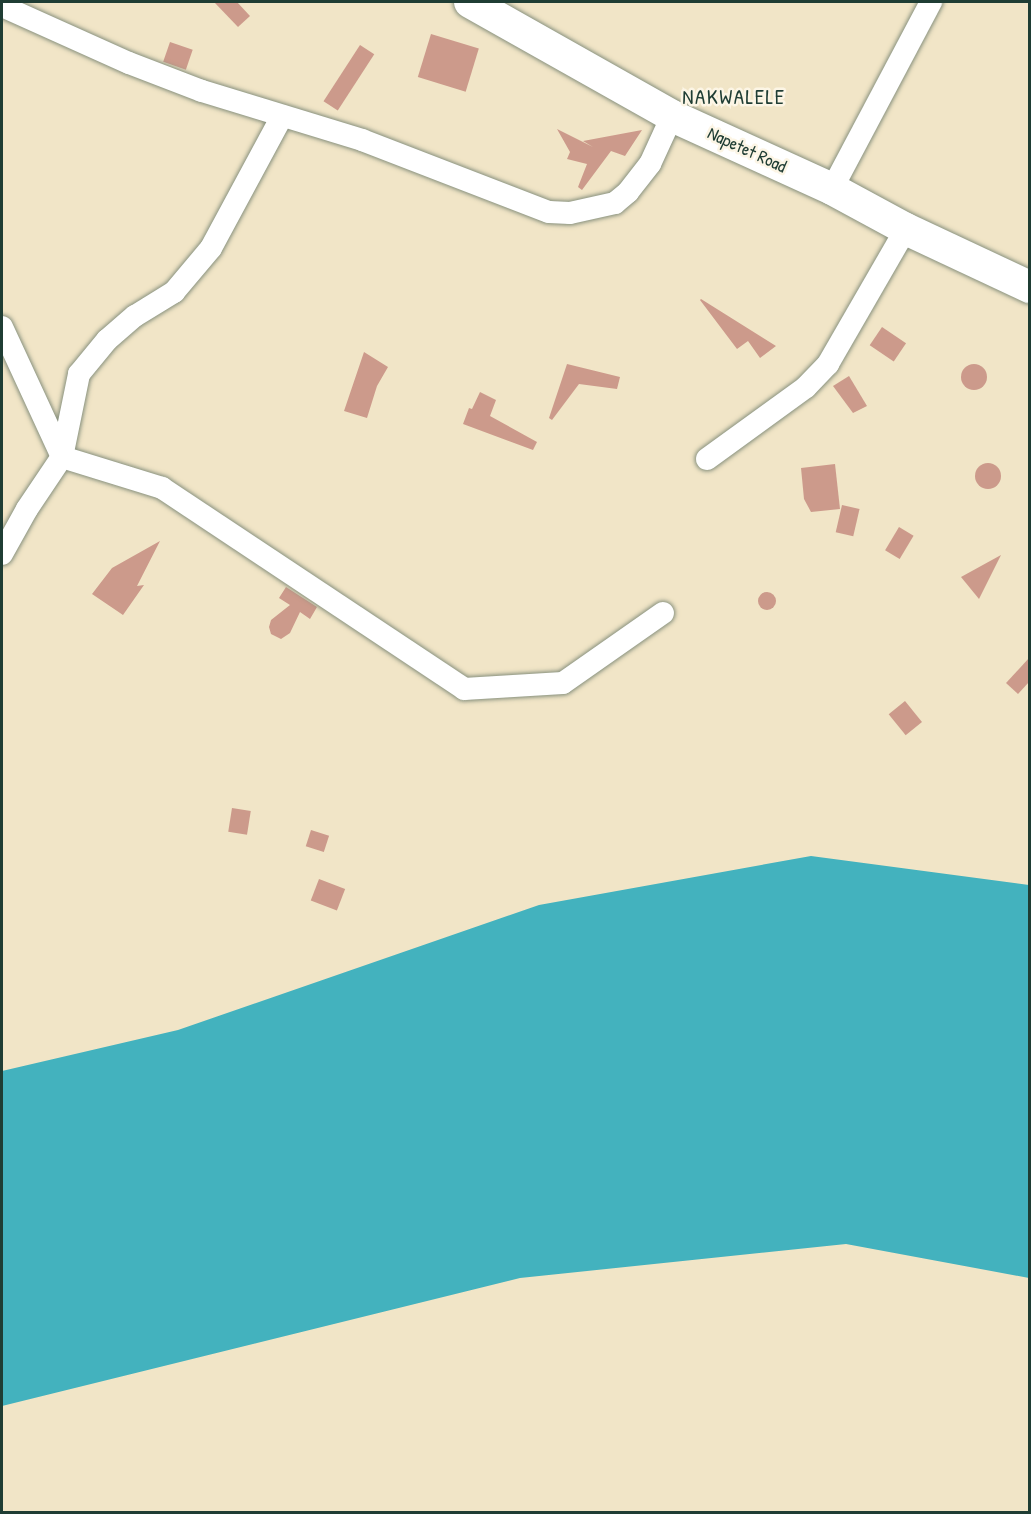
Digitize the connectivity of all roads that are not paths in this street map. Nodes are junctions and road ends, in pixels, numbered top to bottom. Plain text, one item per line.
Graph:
1 (470, 2) edge
2 (931, 2) edge
3 (2, 6) edge
4 (282, 116) junction
5 (672, 116) junction
6 (832, 189) junction
7 (906, 229) junction
8 (1029, 287) edge
9 (2, 327) edge
10 (62, 457) junction
11 (707, 459) dead end
12 (2, 554) edge
13 (663, 614) dead end

1 - 5 main road, Napetet Road
2 - 6 street
3 - 4 street
4 - 5 street
4 - 10 street
5 - 6 main road, Napetet Road
6 - 7 main road, Napetet Road
7 - 8 main road, Napetet Road
7 - 11 street
9 - 10 street
10 - 12 street
10 - 13 street

